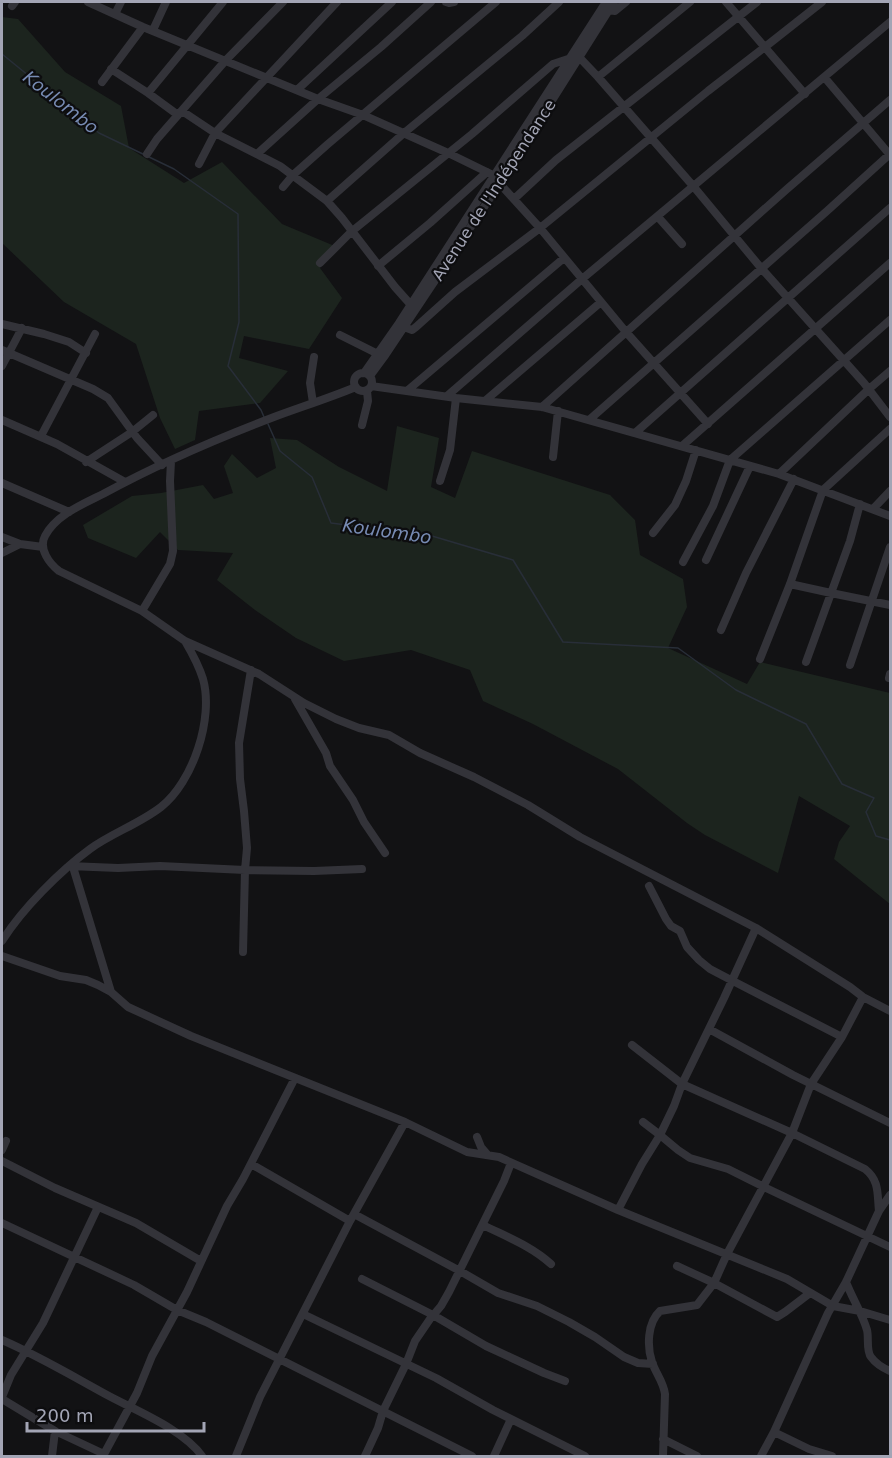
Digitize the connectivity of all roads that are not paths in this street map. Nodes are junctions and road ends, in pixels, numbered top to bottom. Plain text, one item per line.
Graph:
1 (88, 2) edge
2 (121, 2) edge
3 (166, 2) edge
4 (223, 2) edge
5 (283, 2) edge
6 (337, 2) edge
7 (392, 2) edge
8 (431, 2) edge
9 (446, 2) edge
10 (454, 2) edge
11 (496, 2) edge
12 (560, 2) edge
13 (614, 2) edge
14 (626, 2) edge
15 (690, 2) edge
16 (726, 2) edge
17 (757, 2) edge
18 (822, 2) edge
19 (607, 6) edge
20 (115, 14) junction
21 (738, 17) junction
22 (891, 22) edge
23 (142, 27) junction
24 (153, 30) junction
25 (187, 44) junction
26 (765, 48) junction
27 (579, 57) junction
28 (568, 59) junction
29 (226, 60) junction
30 (111, 69) junction
31 (598, 76) junction
32 (267, 77) junction
33 (825, 78) junction
34 (102, 82) dead end
35 (297, 90) junction
36 (148, 93) junction
37 (805, 94) junction
38 (318, 99) junction
39 (891, 100) edge
40 (625, 107) junction
41 (180, 113) junction
42 (363, 115) junction
43 (864, 123) junction
44 (214, 133) junction
45 (404, 134) junction
46 (651, 137) junction
47 (257, 153) junction
48 (448, 153) junction
49 (147, 154) dead end
50 (890, 154) edge
51 (199, 164) dead end
52 (293, 175) junction
53 (494, 177) junction
54 (283, 187) dead end
55 (694, 187) junction
56 (514, 199) junction
57 (327, 201) junction
58 (891, 208) edge
59 (658, 217) junction
60 (540, 228) junction
61 (351, 232) junction
62 (734, 236) junction
63 (682, 244) dead end
64 (564, 258) junction
65 (320, 263) dead end
66 (891, 263) edge
67 (378, 266) junction
68 (761, 268) junction
69 (582, 279) junction
70 (788, 298) junction
71 (601, 302) junction
72 (411, 305) junction
73 (891, 320) edge
74 (2, 324) edge
75 (404, 327) junction
76 (22, 328) junction
77 (815, 328) junction
78 (626, 332) junction
79 (95, 334) dead end
80 (340, 335) dead end
81 (5, 352) edge
82 (86, 353) junction
83 (378, 354) junction
84 (314, 357) dead end
85 (844, 360) junction
86 (653, 363) junction
87 (2, 366) edge
88 (891, 371) edge
89 (367, 374) junction
90 (72, 380) junction
91 (356, 387) junction
92 (369, 388) junction
93 (869, 389) junction
94 (408, 390) junction
95 (681, 392) junction
96 (452, 397) junction
97 (486, 400) junction
98 (313, 403) junction
99 (542, 407) junction
100 (558, 411) junction
101 (153, 415) dead end
102 (891, 417) edge
103 (2, 420) edge
104 (589, 420) junction
105 (708, 424) junction
106 (362, 425) dead end
107 (891, 429) edge
108 (132, 432) junction
109 (635, 433) junction
110 (41, 436) junction
111 (682, 446) junction
112 (696, 450) junction
113 (553, 457) dead end
114 (730, 460) junction
115 (171, 461) junction
116 (86, 462) junction
117 (162, 465) junction
118 (750, 466) junction
119 (779, 474) junction
120 (794, 479) junction
121 (440, 481) dead end
122 (125, 482) junction
123 (2, 483) edge
124 (823, 490) junction
125 (891, 491) edge
126 (860, 504) junction
127 (873, 509) junction
128 (69, 512) junction
129 (891, 516) edge
130 (653, 532) dead end
131 (2, 537) edge
132 (20, 544) junction
133 (43, 547) junction
134 (891, 547) edge
135 (2, 553) edge
136 (706, 560) dead end
137 (683, 562) dead end
138 (790, 584) junction
139 (831, 593) junction
140 (872, 600) junction
141 (891, 605) edge
142 (142, 611) junction
143 (721, 630) dead end
144 (185, 641) junction
145 (760, 659) dead end
146 (806, 662) dead end
147 (850, 665) dead end
148 (251, 670) junction
149 (294, 696) junction
150 (385, 853) dead end
151 (70, 867) junction
152 (362, 868) dead end
153 (245, 870) junction
154 (650, 886) dead end
155 (756, 928) junction
156 (2, 940) edge
157 (243, 952) dead end
158 (2, 956) edge
159 (731, 981) junction
160 (111, 992) junction
161 (863, 996) junction
162 (891, 1011) edge
163 (709, 1029) junction
164 (842, 1037) junction
165 (632, 1045) dead end
166 (295, 1078) junction
167 (682, 1084) junction
168 (811, 1084) junction
169 (405, 1122) junction
170 (643, 1122) dead end
171 (891, 1123) edge
172 (792, 1133) junction
173 (660, 1135) junction
174 (468, 1152) junction
175 (488, 1154) junction
176 (2, 1161) edge
177 (511, 1163) junction
178 (251, 1164) junction
179 (764, 1187) junction
180 (891, 1195) edge
181 (98, 1207) junction
182 (618, 1210) junction
183 (879, 1211) junction
184 (352, 1217) junction
185 (2, 1223) edge
186 (483, 1225) junction
187 (868, 1236) junction
188 (891, 1247) edge
189 (727, 1254) junction
190 (74, 1258) junction
191 (201, 1261) junction
192 (551, 1264) dead end
193 (677, 1266) dead end
194 (460, 1271) junction
195 (362, 1279) dead end
196 (846, 1282) junction
197 (714, 1283) junction
198 (810, 1293) junction
199 (833, 1306) junction
200 (177, 1310) junction
201 (860, 1311) junction
202 (303, 1314) junction
203 (433, 1315) junction
204 (891, 1320) edge
205 (2, 1340) edge
206 (25, 1350) junction
207 (279, 1359) junction
208 (406, 1364) junction
209 (653, 1364) junction
210 (891, 1371) edge
211 (565, 1381) dead end
212 (2, 1398) edge
213 (129, 1406) junction
214 (383, 1411) junction
215 (511, 1419) junction
216 (55, 1431) junction
217 (774, 1432) junction
218 (663, 1438) junction
219 (103, 1455) edge
220 (52, 1456) edge
221 (202, 1456) edge
222 (236, 1456) edge
223 (365, 1456) edge
224 (472, 1456) edge
225 (494, 1456) edge
226 (585, 1456) edge
227 (663, 1456) edge
228 (697, 1456) edge
229 (760, 1456) edge
230 (832, 1456) edge

1 - 20 street
2 - 20 street
3 - 24 street
4 - 25 street
5 - 29 street
6 - 32 street
7 - 35 street
8 - 38 street
9 - 10 street
11 - 42 street
12 - 45 street
13 - 19 street, Avenue de l'Indépendance
14 - 19 street
15 - 31 street
16 - 21 street
17 - 21 street
18 - 26 street
19 - 27 street, Avenue de l'Indépendance
19 - 28 street, Avenue de l'Indépendance
20 - 23 street
21 - 26 street
21 - 40 street
22 - 33 street
23 - 24 street
23 - 30 street
24 - 25 street
25 - 29 street
25 - 36 street
26 - 37 street
26 - 46 street
27 - 31 street
27 - 53 street, Avenue de l'Indépendance
28 - 48 street
28 - 53 street, Avenue de l'Indépendance
29 - 32 street
29 - 41 street
30 - 34 street
30 - 36 street
31 - 40 street
32 - 35 street
32 - 44 street
33 - 37 street
33 - 43 street
35 - 38 street
36 - 41 street
37 - 55 street
38 - 42 street
38 - 47 street
39 - 43 street
40 - 46 street
40 - 56 street
41 - 44 street
41 - 49 street
42 - 45 street
42 - 52 street
43 - 50 street
43 - 62 street
44 - 47 street
44 - 51 street
45 - 48 street
45 - 57 street
46 - 55 street
46 - 60 street
47 - 52 street
48 - 53 street
48 - 61 street
50 - 68 street
52 - 54 street
52 - 57 street
53 - 56 street
53 - 67 street
53 - 72 street, Avenue de l'Indépendance
53 - 75 street, Avenue de l'Indépendance
55 - 59 street
55 - 62 street
56 - 60 street
57 - 61 street
58 - 70 street
59 - 63 street
59 - 69 street
60 - 64 street
60 - 75 street
61 - 65 street
61 - 67 street
62 - 68 street
62 - 78 street
64 - 69 street
64 - 94 street
66 - 77 street
67 - 72 street
68 - 70 street
68 - 86 street
69 - 71 street
69 - 96 street
70 - 77 street
70 - 95 street
71 - 78 street
71 - 97 street
72 - 83 street, Avenue de l'Indépendance
73 - 85 street
74 - 76 street
75 - 89 street, Avenue de l'Indépendance
76 - 81 street
76 - 82 street
77 - 85 street
77 - 105 street
78 - 86 street
78 - 99 street
79 - 82 street
80 - 83 street
81 - 87 street
81 - 90 street
82 - 90 street
83 - 89 street, Avenue de l'Indépendance
84 - 98 street
85 - 93 street
85 - 114 street
86 - 95 street
86 - 104 street
88 - 93 street
89 - 91 street
89 - 92 street
90 - 108 street
90 - 110 street
91 - 92 street
91 - 98 street
92 - 94 street
92 - 106 street
93 - 102 street
93 - 119 street
94 - 96 street
95 - 105 street
95 - 109 street
96 - 97 street
96 - 121 street
97 - 99 street
98 - 115 street
99 - 100 street
100 - 104 street
100 - 113 street
101 - 108 street
103 - 110 street
104 - 109 street
105 - 111 street
107 - 124 street
108 - 116 street
108 - 117 street
109 - 111 street
110 - 116 street
111 - 112 street
112 - 114 street
112 - 130 street
114 - 118 street
114 - 137 street
115 - 117 street
115 - 142 street
116 - 122 street
117 - 122 street
118 - 119 street
118 - 136 street
119 - 120 street
120 - 124 street
120 - 143 street
122 - 128 street
123 - 128 street
124 - 126 street
124 - 138 street
125 - 127 street
126 - 127 street
126 - 139 street
127 - 129 street
128 - 133 street
131 - 132 street
132 - 133 street
132 - 135 street
133 - 142 street
134 - 140 street
138 - 139 street
138 - 145 street
139 - 140 street
139 - 146 street
140 - 141 street
140 - 147 street
142 - 144 street
144 - 148 street
144 - 151 street
148 - 149 street
148 - 153 street
149 - 150 street
149 - 155 street
151 - 153 street
151 - 156 street
151 - 160 street
152 - 153 street
153 - 157 street
154 - 159 street
155 - 159 street
155 - 161 street
158 - 160 street
159 - 163 street
159 - 164 street
160 - 166 street
161 - 162 street
161 - 164 street
163 - 167 street
163 - 168 street
164 - 168 street
165 - 167 street
166 - 169 street
166 - 178 street
167 - 172 street
167 - 173 street
168 - 171 street
168 - 172 street
169 - 174 street
169 - 184 street
170 - 173 street
172 - 179 street
172 - 183 street
173 - 179 street
173 - 182 street
174 - 175 street
174 - 175 street
175 - 177 street
176 - 181 street
177 - 182 street
177 - 186 street
178 - 184 street
178 - 191 street
179 - 187 street
179 - 189 street
180 - 183 street
181 - 190 street
181 - 191 street
182 - 189 street
183 - 187 street
184 - 194 street
184 - 202 street
185 - 190 street
186 - 192 street
186 - 194 street
187 - 188 street
187 - 196 street
189 - 197 street
189 - 198 street
190 - 200 street
190 - 206 street
191 - 200 street
193 - 197 street
194 - 203 street
194 - 209 street
195 - 203 street
196 - 199 street
196 - 201 street
197 - 198 street
197 - 209 street
198 - 199 street
199 - 201 street
199 - 217 street
200 - 207 street
200 - 213 street
201 - 204 street
201 - 210 street
202 - 207 street
202 - 208 street
203 - 208 street
203 - 211 street
205 - 206 street
206 - 212 street
206 - 213 street
207 - 214 street
207 - 222 street
208 - 214 street
208 - 215 street
209 - 218 street
212 - 216 street
213 - 219 street
213 - 221 street
214 - 223 street
214 - 224 street
215 - 225 street
215 - 226 street
216 - 219 street
216 - 220 street
217 - 229 street
217 - 230 street
218 - 227 street
218 - 228 street

